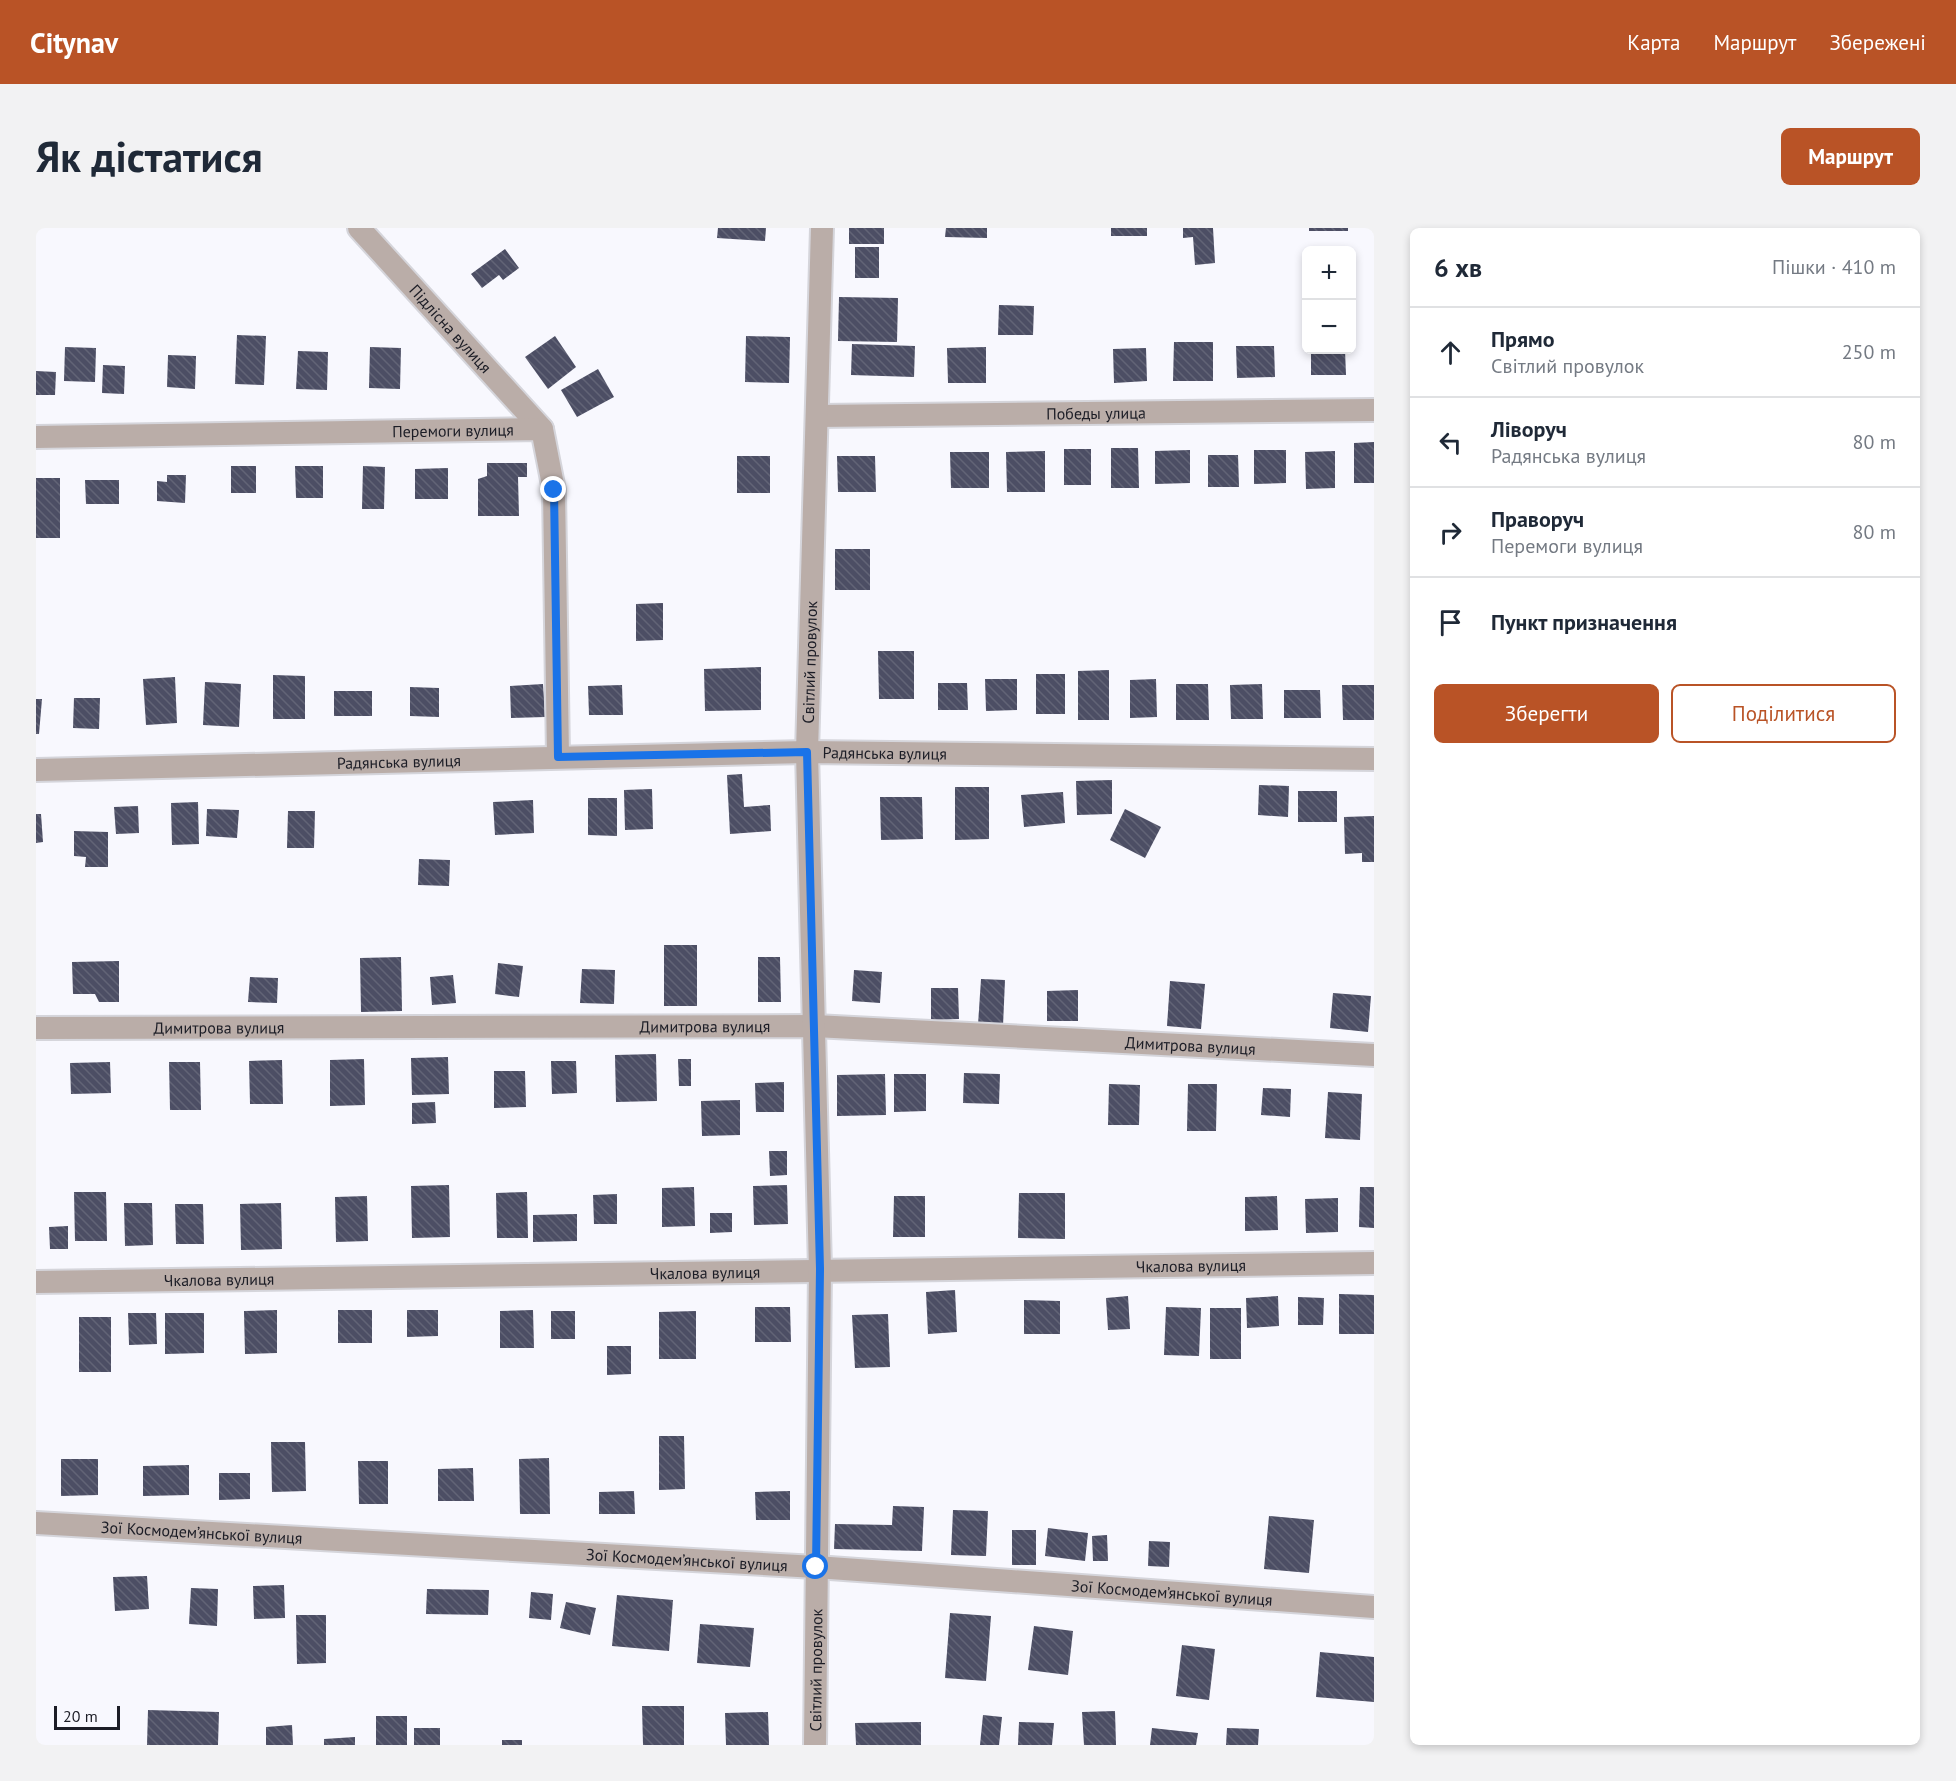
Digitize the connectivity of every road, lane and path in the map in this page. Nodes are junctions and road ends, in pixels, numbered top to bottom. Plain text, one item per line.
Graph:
1 (359, 228) edge
2 (822, 228) edge
3 (1374, 410) edge
4 (818, 416) junction
5 (542, 429) junction
6 (36, 437) edge
7 (807, 752) junction
8 (558, 757) junction
9 (1374, 759) edge
10 (36, 770) edge
11 (815, 1026) junction
12 (36, 1028) edge
13 (1374, 1055) edge
14 (1374, 1263) edge
15 (820, 1269) junction
16 (36, 1282) edge
17 (36, 1523) edge
18 (816, 1567) junction
19 (1374, 1607) edge
20 (815, 1745) edge

1 - 5 street, Підлісна вулиця
2 - 4 street, Світлий провулок
3 - 4 street, Победы улица
4 - 7 street, Світлий провулок
5 - 6 street, Перемоги вулиця
5 - 8 street
7 - 8 street, Радянська вулиця
7 - 9 street, Радянська вулиця
7 - 11 street, Світлий провулок
8 - 10 street, Радянська вулиця
11 - 12 street, Димитрова вулиця
11 - 13 street, Димитрова вулиця
11 - 15 street, Світлий провулок
14 - 15 street, Чкалова вулиця
15 - 16 street, Чкалова вулиця
15 - 18 street, Світлий провулок
17 - 18 street, Зої Космодем’янської вулиця
18 - 19 street, Зої Космодем’янської вулиця
18 - 20 street, Світлий провулок

